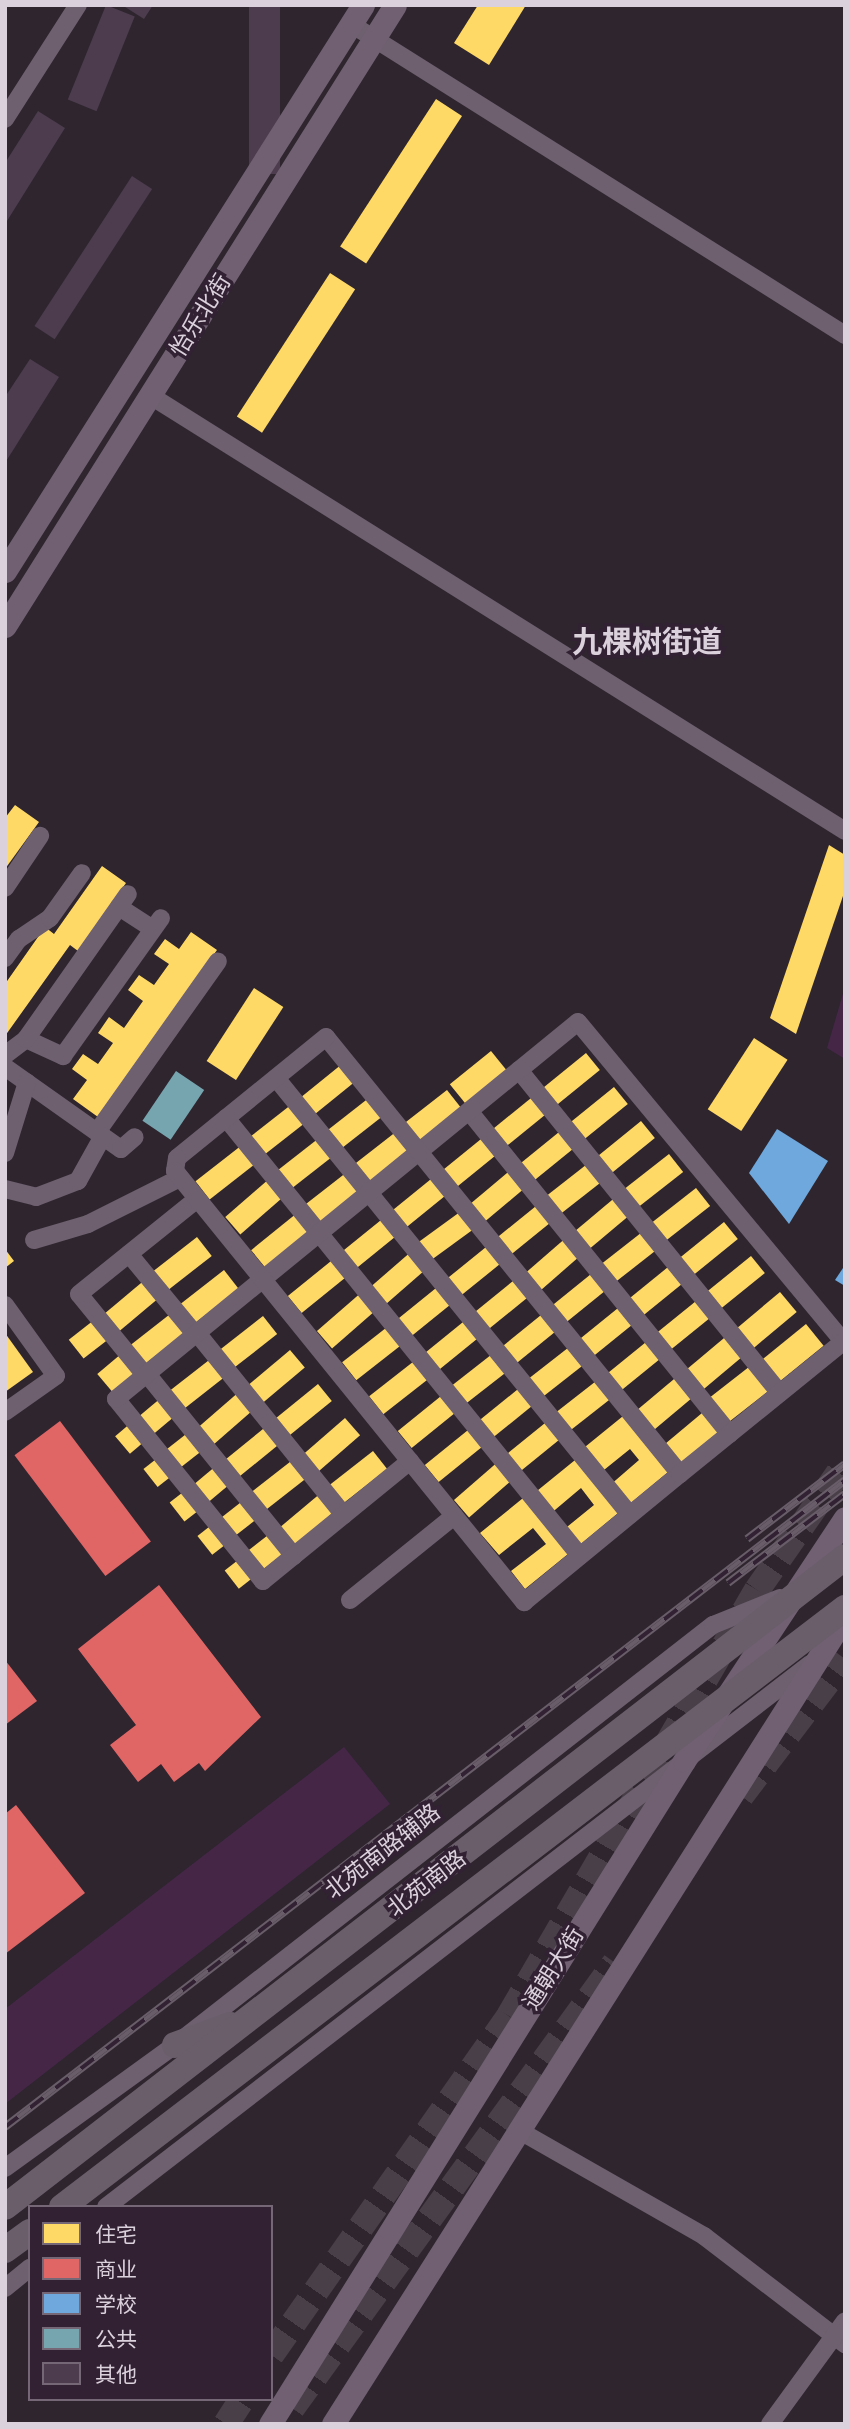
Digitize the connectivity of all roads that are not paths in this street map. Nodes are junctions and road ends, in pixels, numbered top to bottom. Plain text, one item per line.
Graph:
1 (78, 5) edge
2 (396, 5) edge
3 (357, 14) edge
4 (374, 38) junction
5 (5, 119) edge
6 (845, 335) edge
7 (151, 396) junction
8 (5, 571) edge
9 (5, 626) edge
10 (845, 831) edge
11 (40, 836) dead end
12 (82, 873) dead end
13 (5, 888) edge
14 (5, 958) edge
15 (218, 961) dead end
16 (26, 1039) junction
17 (5, 1055) edge
18 (5, 1067) edge
19 (519, 1070) junction
20 (276, 1077) junction
21 (27, 1082) junction
22 (469, 1111) junction
23 (226, 1118) junction
24 (100, 1134) junction
25 (135, 1137) dead end
26 (419, 1152) junction
27 (5, 1153) edge
28 (180, 1178) junction
29 (5, 1189) edge
30 (369, 1193) junction
31 (197, 1199) junction
32 (319, 1233) junction
33 (34, 1240) dead end
34 (129, 1254) junction
35 (262, 1279) junction
36 (5, 1305) edge
37 (196, 1333) junction
38 (844, 1343) edge
39 (146, 1374) junction
40 (780, 1393) junction
41 (5, 1412) edge
42 (730, 1434) junction
43 (410, 1461) junction
44 (680, 1474) junction
45 (344, 1515) junction
46 (630, 1515) junction
47 (454, 1516) junction
48 (845, 1518) edge
49 (294, 1556) junction
50 (580, 1556) junction
51 (845, 1557) edge
52 (799, 1590) junction
53 (350, 1600) dead end
54 (845, 1608) edge
55 (845, 1616) edge
56 (845, 1638) edge
57 (818, 1658) junction
58 (718, 1707) junction
59 (684, 1761) junction
60 (255, 2016) junction
61 (175, 2045) junction
62 (520, 2131) junction
63 (5, 2168) edge
64 (65, 2205) edge
65 (109, 2205) edge
66 (5, 2207) edge
67 (28, 2233) edge
68 (5, 2250) edge
69 (28, 2271) edge
70 (5, 2288) edge
71 (845, 2321) edge
72 (839, 2340) edge
73 (270, 2424) edge
74 (334, 2424) edge
75 (770, 2424) edge

1 - 5 street
2 - 4 main road, 怡乐北街
3 - 4 street
3 - 8 main road, 怡乐北街
4 - 6 street
4 - 7 main road, 怡乐北街
7 - 9 main road, 怡乐北街
7 - 10 street
11 - 13 street
12 - 14 street
15 - 24 street
16 - 16 street
16 - 17 street
18 - 21 street
19 - 22 street
19 - 38 street
19 - 40 street
20 - 23 street
20 - 26 street
20 - 30 street
21 - 24 street
21 - 27 street
22 - 26 street
22 - 42 street
23 - 28 street
23 - 32 street
24 - 25 street
24 - 29 street
26 - 30 street
26 - 44 street
28 - 31 street
28 - 33 street
30 - 32 street
30 - 46 street
31 - 34 street
31 - 35 street
32 - 35 street
32 - 50 street
34 - 37 street
34 - 39 street
35 - 37 street
35 - 43 street
36 - 41 street
37 - 39 street
37 - 45 street
38 - 40 street
39 - 49 street
39 - 49 street
40 - 42 street
42 - 44 street
43 - 45 street
43 - 47 street
44 - 46 street
45 - 49 street
46 - 50 street
47 - 50 street
47 - 53 street
48 - 52 main road, 通朝大街
51 - 52 highway, 北苑南路
52 - 58 main road, 通朝大街
52 - 60 highway, 北苑南路
52 - 61 street, 北苑南路辅路
54 - 58 highway, 北苑南路
55 - 57 main road
56 - 57 street
57 - 59 street
57 - 62 main road
58 - 59 main road, 通朝大街
58 - 64 highway, 北苑南路
59 - 65 street
59 - 73 main road, 通朝大街
60 - 61 highway
60 - 66 highway, 北苑南路
61 - 63 street, 北苑南路辅路
62 - 72 street
62 - 74 main road
67 - 68 highway
69 - 70 street
71 - 72 street
72 - 75 street

